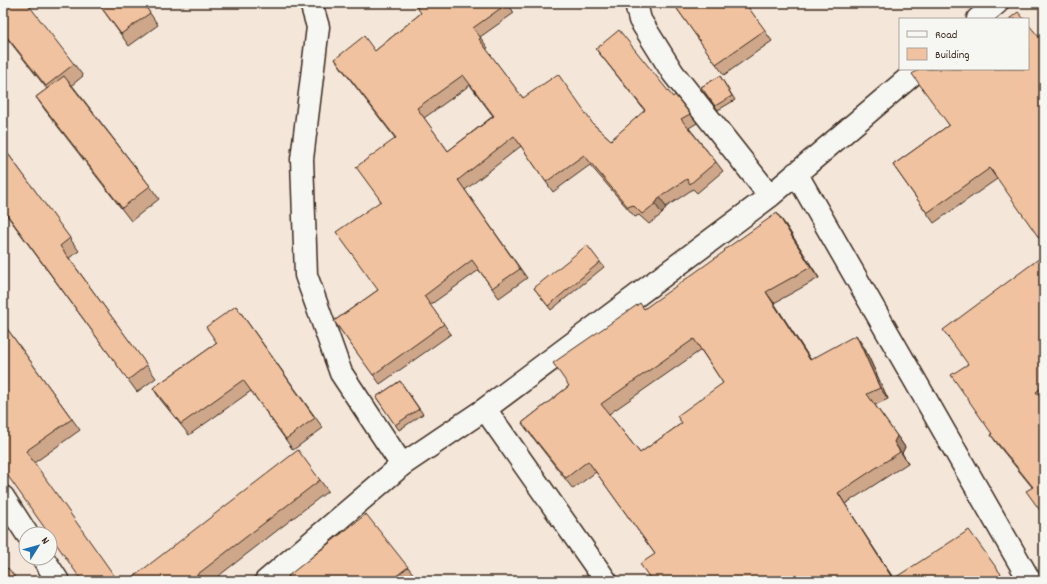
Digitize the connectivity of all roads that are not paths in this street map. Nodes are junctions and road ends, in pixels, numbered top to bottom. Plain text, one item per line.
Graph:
1 (311, 3) edge
2 (636, 3) edge
3 (997, 3) edge
4 (979, 18) edge
5 (918, 70) edge
6 (796, 173) junction
7 (770, 196) junction
8 (485, 409) junction
9 (402, 465) junction
10 (3, 497) edge
11 (22, 526) edge
12 (48, 566) edge
13 (58, 581) edge
14 (266, 581) edge
15 (606, 581) edge
16 (1030, 581) edge

1 - 9 street
2 - 7 street
3 - 4 street
5 - 6 street
6 - 7 street
6 - 16 street
7 - 8 street
8 - 9 street
8 - 15 street
9 - 14 street
10 - 11 street
12 - 13 street

